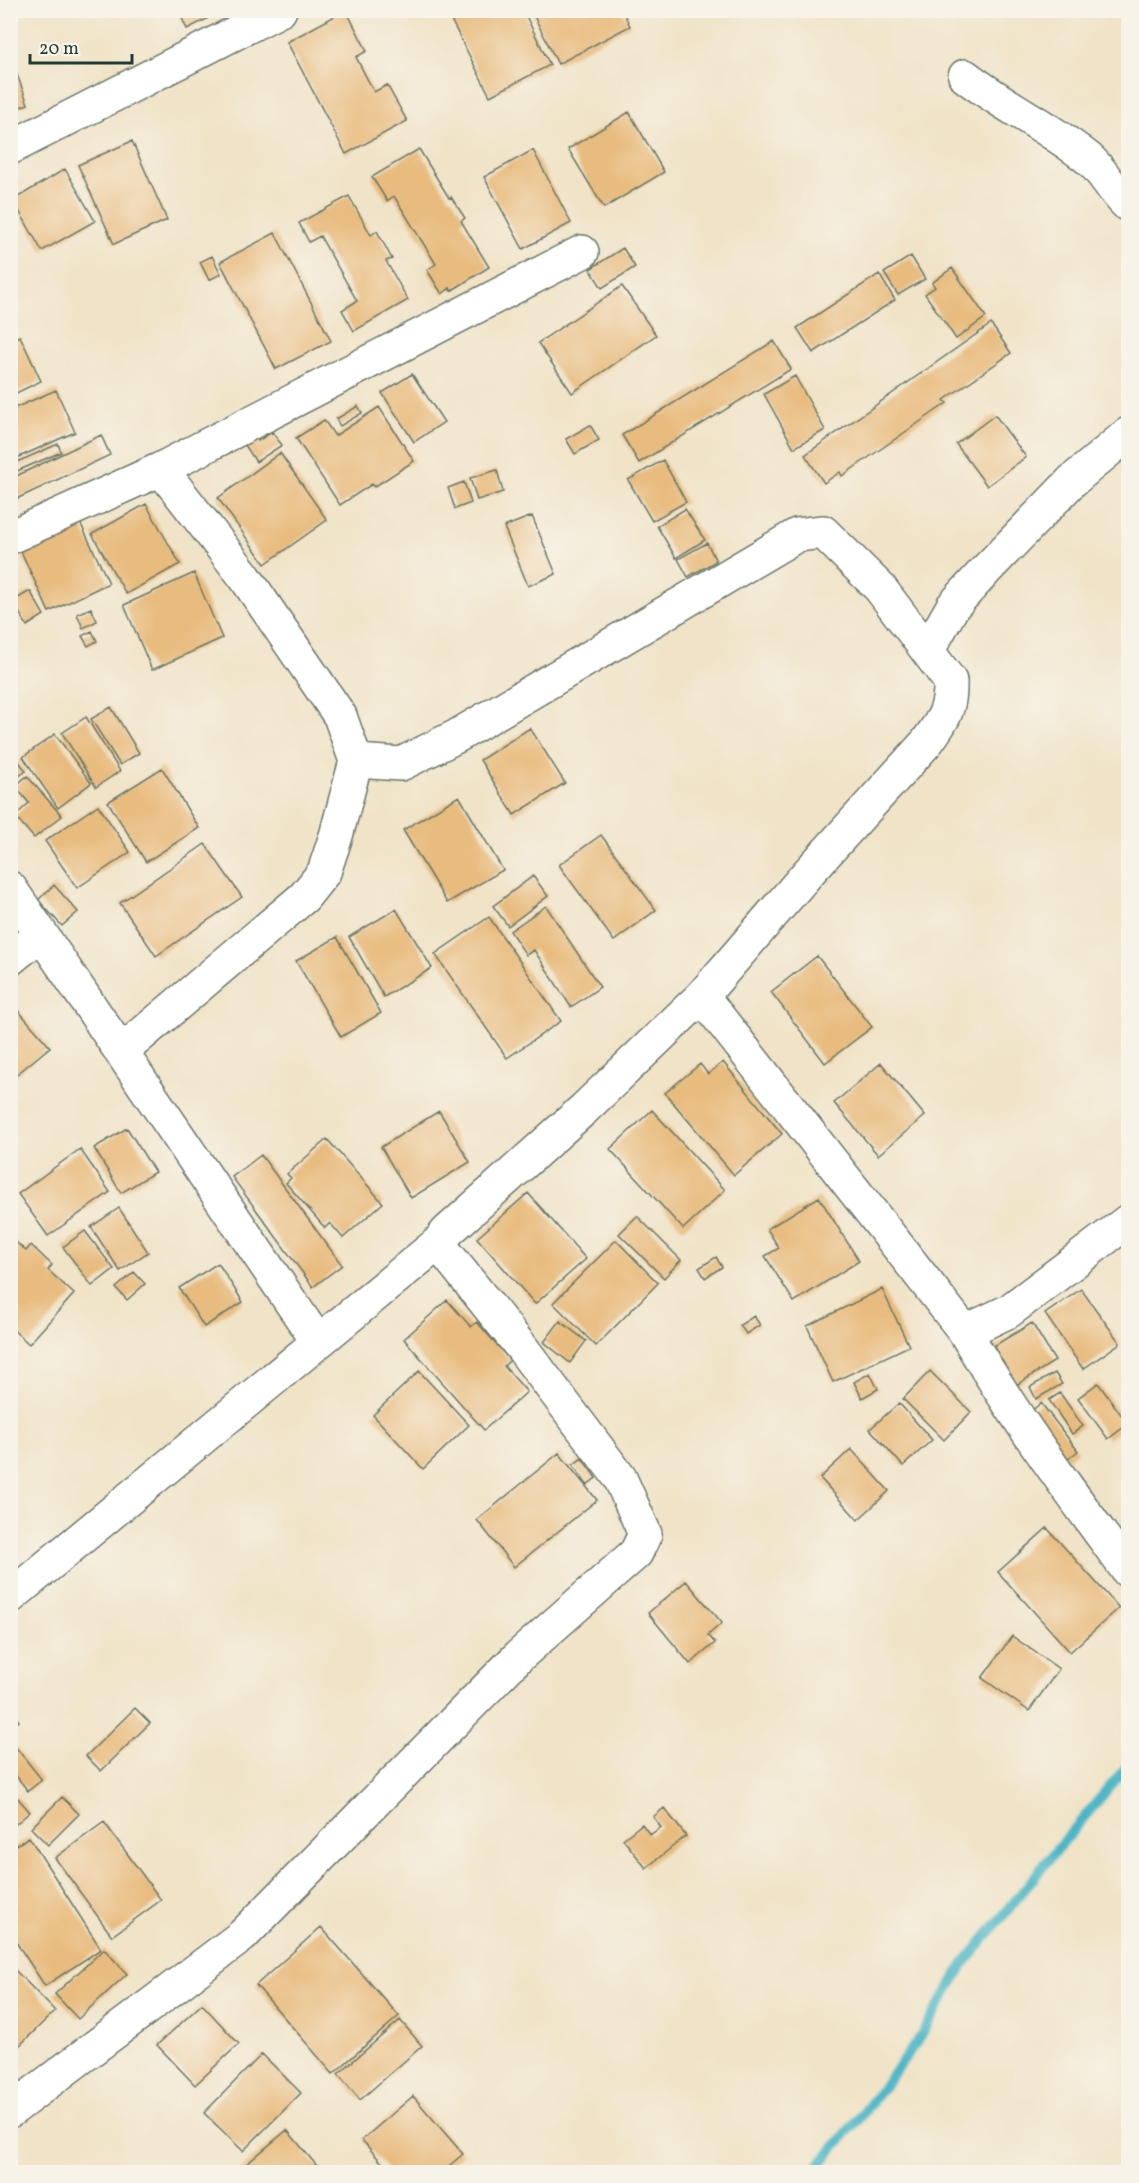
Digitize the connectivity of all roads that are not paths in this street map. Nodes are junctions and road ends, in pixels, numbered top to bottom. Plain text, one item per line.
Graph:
1 (280, 10) edge
2 (965, 76) dead end
3 (10, 148) edge
4 (1128, 205) edge
5 (582, 252) dead end
6 (1128, 434) edge
7 (161, 468) junction
8 (10, 537) edge
9 (928, 651) junction
10 (356, 761) junction
11 (10, 888) edge
12 (42, 934) junction
13 (10, 959) edge
14 (702, 996) junction
15 (121, 1052) junction
16 (1128, 1221) edge
17 (438, 1243) junction
18 (965, 1332) junction
19 (318, 1342) junction
20 (1128, 1571) edge
21 (10, 1598) edge
22 (10, 2111) edge

1 - 3 street
2 - 4 street
5 - 7 street
6 - 9 street
7 - 8 street
7 - 10 street
9 - 10 street
9 - 14 street
10 - 15 street
11 - 12 street
12 - 13 street
12 - 15 street
14 - 17 street
14 - 18 street
15 - 19 street
16 - 18 street
17 - 19 street
17 - 22 street
18 - 20 street
19 - 21 street

